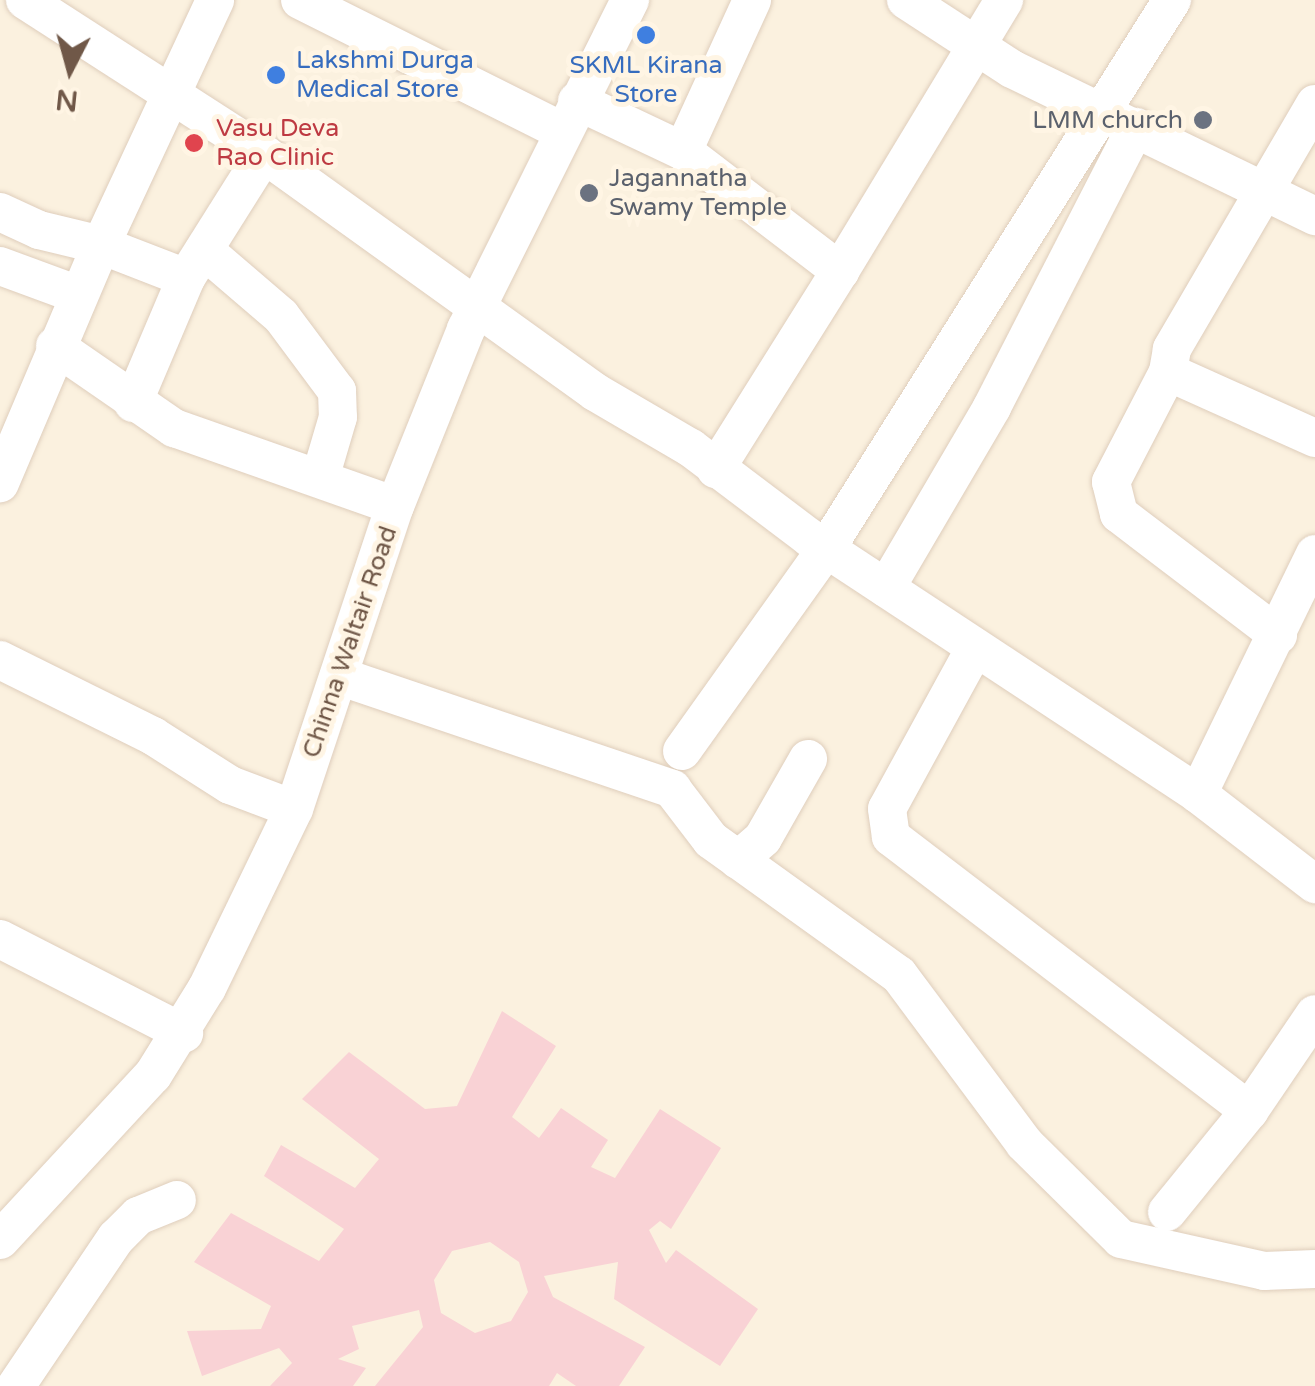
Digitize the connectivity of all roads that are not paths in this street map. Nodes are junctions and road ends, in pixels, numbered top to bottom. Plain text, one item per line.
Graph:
1 (25, 0) edge
2 (215, 0) edge
3 (300, 0) edge
4 (630, 0) edge
5 (752, 0) edge
6 (906, 0) edge
7 (1004, 0) edge
8 (1172, 0) edge
9 (976, 46) junction
10 (175, 95) junction
11 (1315, 104) edge
12 (570, 117) junction
13 (1121, 118) junction
14 (683, 151) junction
15 (264, 154) junction
16 (1260, 189) junction
17 (0, 212) edge
18 (1315, 216) edge
19 (100, 245) junction
20 (195, 264) junction
21 (0, 266) edge
22 (840, 271) junction
23 (76, 294) junction
24 (481, 305) junction
25 (55, 346) junction
26 (1168, 372) junction
27 (133, 403) junction
28 (1315, 438) edge
29 (716, 468) junction
30 (320, 478) junction
31 (0, 484) edge
32 (395, 506) junction
33 (826, 549) junction
34 (1315, 554) edge
35 (886, 588) junction
36 (1278, 635) junction
37 (975, 648) junction
38 (0, 660) edge
39 (339, 676) junction
40 (682, 751) dead end
41 (808, 759) dead end
42 (1198, 794) junction
43 (294, 809) junction
44 (738, 860) junction
45 (1315, 884) edge
46 (0, 939) edge
47 (1315, 1014) edge
48 (184, 1033) junction
49 (1249, 1111) junction
50 (178, 1200) dead end
51 (1167, 1212) dead end
52 (0, 1240) edge
53 (1315, 1269) edge
54 (16, 1386) edge

1 - 10 street
2 - 10 street
3 - 12 street
4 - 12 street, Chinna Waltair Road
5 - 14 street
6 - 9 street
7 - 9 street
8 - 13 street
9 - 13 street
9 - 22 street
10 - 15 street
10 - 19 street
11 - 16 street
12 - 14 street
12 - 24 street, Chinna Waltair Road
13 - 16 street
13 - 33 street
13 - 35 street
14 - 22 street
15 - 20 street
15 - 24 street
16 - 18 street
16 - 26 street
17 - 19 street
19 - 20 street
19 - 23 street
20 - 27 street
20 - 30 street
21 - 23 street
22 - 29 street
23 - 25 street
24 - 29 street
24 - 32 street, Chinna Waltair Road
25 - 27 street
25 - 31 street
26 - 28 street
26 - 36 street
27 - 30 street
29 - 33 street
30 - 32 street
32 - 39 street, Chinna Waltair Road
33 - 35 street
33 - 40 street
34 - 36 street
35 - 37 street
36 - 42 street
37 - 42 street
37 - 49 street
38 - 43 street
39 - 43 street, Chinna Waltair Road
39 - 44 street
41 - 44 street
42 - 45 street
43 - 48 street, Chinna Waltair Road
44 - 53 street
46 - 48 street
47 - 49 street
48 - 52 street, Chinna Waltair Road
49 - 51 street
50 - 54 street

